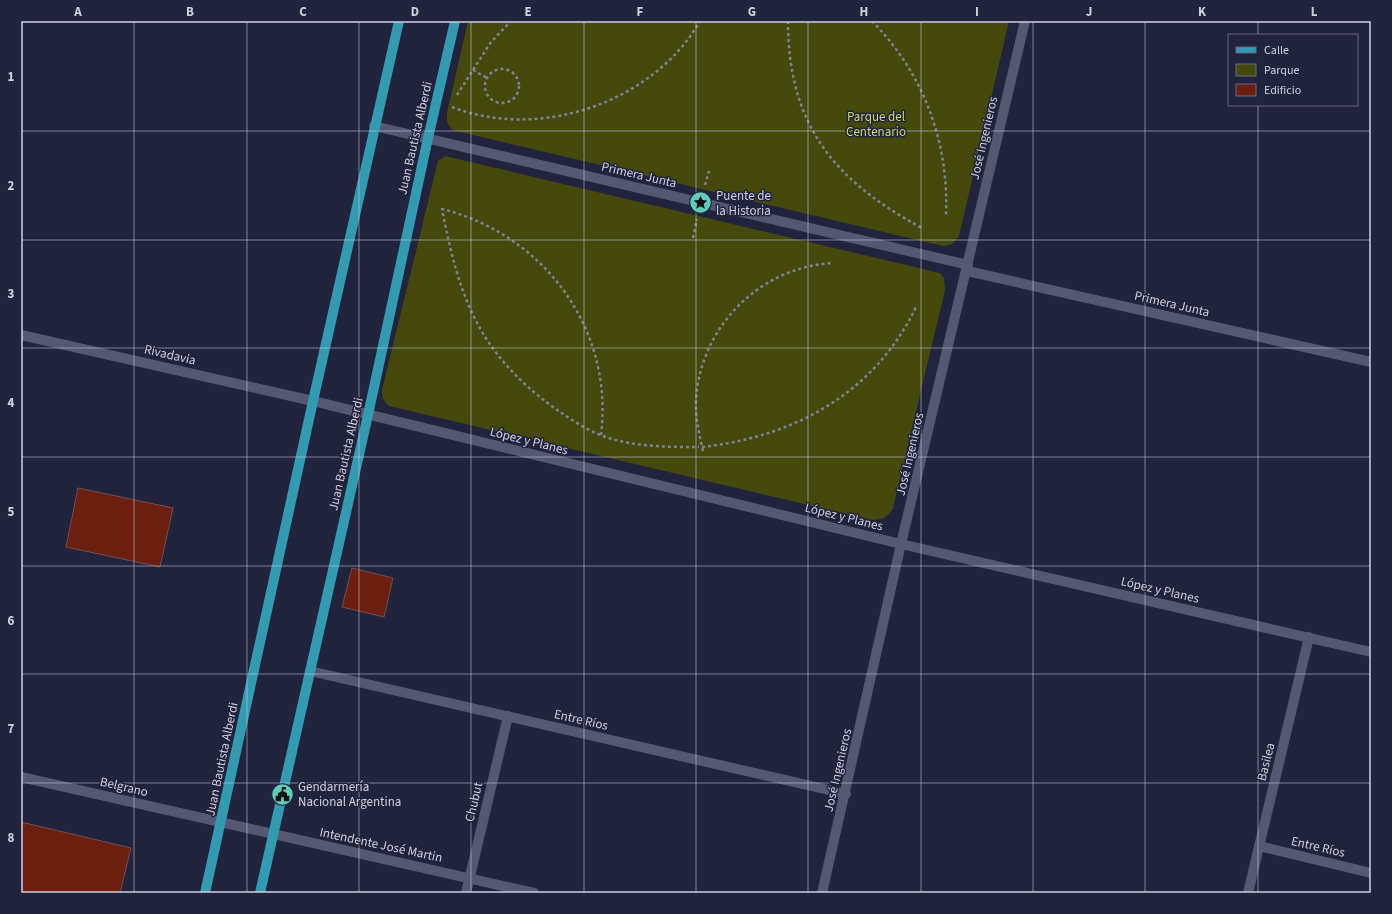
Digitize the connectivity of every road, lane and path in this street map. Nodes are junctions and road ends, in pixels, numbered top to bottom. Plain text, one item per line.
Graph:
1 (398, 21) edge
2 (455, 21) edge
3 (511, 21) edge
4 (700, 21) edge
5 (788, 21) edge
6 (872, 21) edge
7 (1025, 21) edge
8 (472, 70) junction
9 (487, 78) junction
10 (374, 126) junction
11 (428, 138) junction
12 (946, 215) dead end
13 (922, 228) dead end
14 (833, 264) dead end
15 (967, 268) junction
16 (916, 307) dead end
17 (21, 335) edge
18 (1371, 362) edge
19 (313, 401) junction
20 (368, 415) junction
21 (601, 435) junction
22 (701, 447) junction
23 (703, 451) dead end
24 (901, 544) junction
25 (1309, 637) junction
26 (1371, 652) edge
27 (310, 671) junction
28 (508, 716) junction
29 (21, 777) edge
30 (846, 794) junction
31 (222, 822) junction
32 (274, 835) junction
33 (1259, 846) junction
34 (1371, 873) edge
35 (470, 878) junction
36 (205, 893) edge
37 (260, 893) edge
38 (466, 893) edge
39 (534, 893) edge
40 (822, 893) edge
41 (1248, 893) edge

1 - 10 main road, Juan Bautista Alberdi
2 - 11 main road, Juan Bautista Alberdi
3 - 8 path
4 - 8 path
5 - 13 path
6 - 12 path
7 - 15 street, José Ingenieros
8 - 9 path
9 - 9 path
10 - 11 street, Primera Junta
10 - 19 main road, Juan Bautista Alberdi
11 - 15 street, Primera Junta
11 - 20 main road, Juan Bautista Alberdi
14 - 22 path
15 - 18 street, Primera Junta
15 - 24 street, José Ingenieros
16 - 22 path
17 - 19 street, Rivadavia
19 - 20 street, López y Planes
19 - 31 main road, Juan Bautista Alberdi
20 - 24 street, López y Planes
20 - 27 main road, Juan Bautista Alberdi
21 - 21 path
21 - 22 path
22 - 23 path
24 - 25 street, López y Planes
24 - 30 street, José Ingenieros
25 - 26 street, López y Planes
25 - 33 street, Basilea
27 - 28 street, Entre Ríos
27 - 32 main road, Juan Bautista Alberdi
28 - 30 street, Entre Ríos
28 - 35 street, Chubut
29 - 31 street, Belgrano
30 - 40 street, José Ingenieros
31 - 32 street, Intendente José Martin
31 - 36 main road, Juan Bautista Alberdi
32 - 35 street, Intendente José Martin
32 - 37 main road, Juan Bautista Alberdi
33 - 34 street, Entre Ríos
33 - 41 street, Basilea
35 - 38 street, Chubut
35 - 39 street, Intendente José Martin

